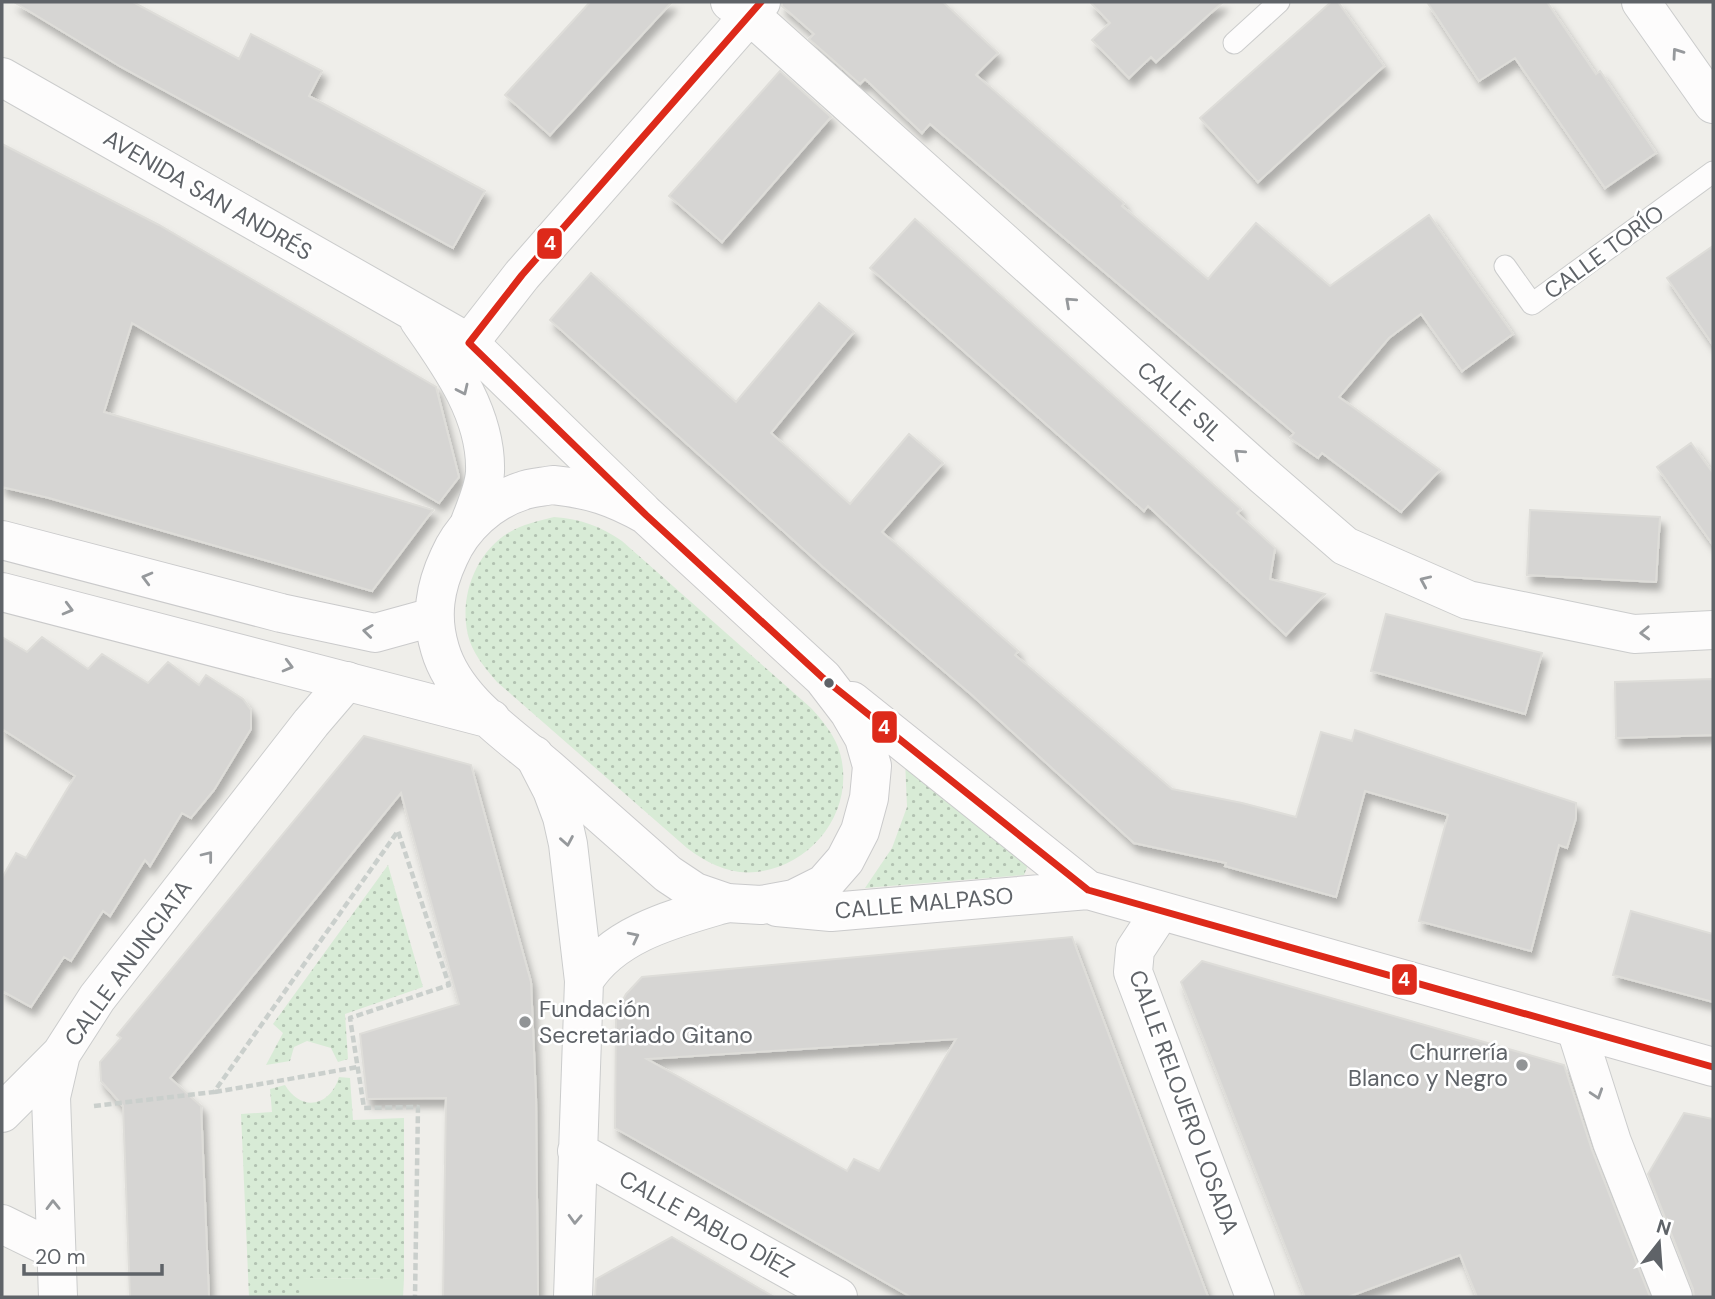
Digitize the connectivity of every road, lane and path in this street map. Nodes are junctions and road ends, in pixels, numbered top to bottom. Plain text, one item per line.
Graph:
1 (1279, 2) edge
2 (1641, 2) edge
3 (747, 6) edge
4 (1234, 43) dead end
5 (2, 77) edge
6 (1713, 103) edge
7 (1713, 172) edge
8 (1504, 267) dead end
9 (413, 312) junction
10 (469, 343) junction
11 (646, 515) junction
12 (469, 525) junction
13 (2, 540) edge
14 (2, 592) edge
15 (433, 617) junction
16 (1713, 630) edge
17 (823, 678) junction
18 (346, 681) junction
19 (492, 719) junction
20 (534, 755) junction
21 (1087, 890) junction
22 (744, 904) junction
23 (1160, 912) junction
24 (584, 981) junction
25 (1576, 1029) junction
26 (61, 1054) junction
27 (358, 1067) junction
28 (1713, 1067) edge
29 (214, 1092) junction
30 (88, 1106) dead end
31 (2, 1112) edge
32 (577, 1151) junction
33 (2, 1223) edge
34 (55, 1250) junction
35 (58, 1297) edge
36 (415, 1297) edge
37 (573, 1297) edge
38 (838, 1297) edge
39 (1255, 1297) edge
40 (1673, 1297) edge

1 - 4 lane
6 -> 2 street
3 - 10 street
16 -> 3 street, CALLE SIL
5 - 9 street, AVENIDA SAN ANDRÉS
7 - 8 lane, CALLE TORÍO
9 - 10 street, AVENIDA SAN ANDRÉS
9 -> 12 street, AVENIDA SAN ANDRÉS
10 - 11 street, AVENIDA SAN ANDRÉS
11 - 12 street
11 - 17 street
12 - 15 street
15 -> 13 street
14 -> 18 street
15 - 19 street
17 - 21 street
17 - 22 street
18 - 19 street
26 -> 18 street, CALLE ANUNCIATA
19 - 20 street
20 - 22 street
20 -> 24 street
21 - 22 street, CALLE MALPASO
21 - 23 street
24 -> 22 street, CALLE MALPASO
23 - 25 street
23 - 39 street, CALLE RELOJERO LOSADA
24 - 32 street
25 - 28 street
25 -> 40 street
26 - 31 street
34 -> 26 street, CALLE ANUNCIATA
27 - 29 path
27 - 29 path
27 - 36 path
29 - 30 path
32 -> 37 street
32 - 38 street, CALLE PABLO DÍEZ
33 - 34 street
34 - 35 street, CALLE ANUNCIATA

